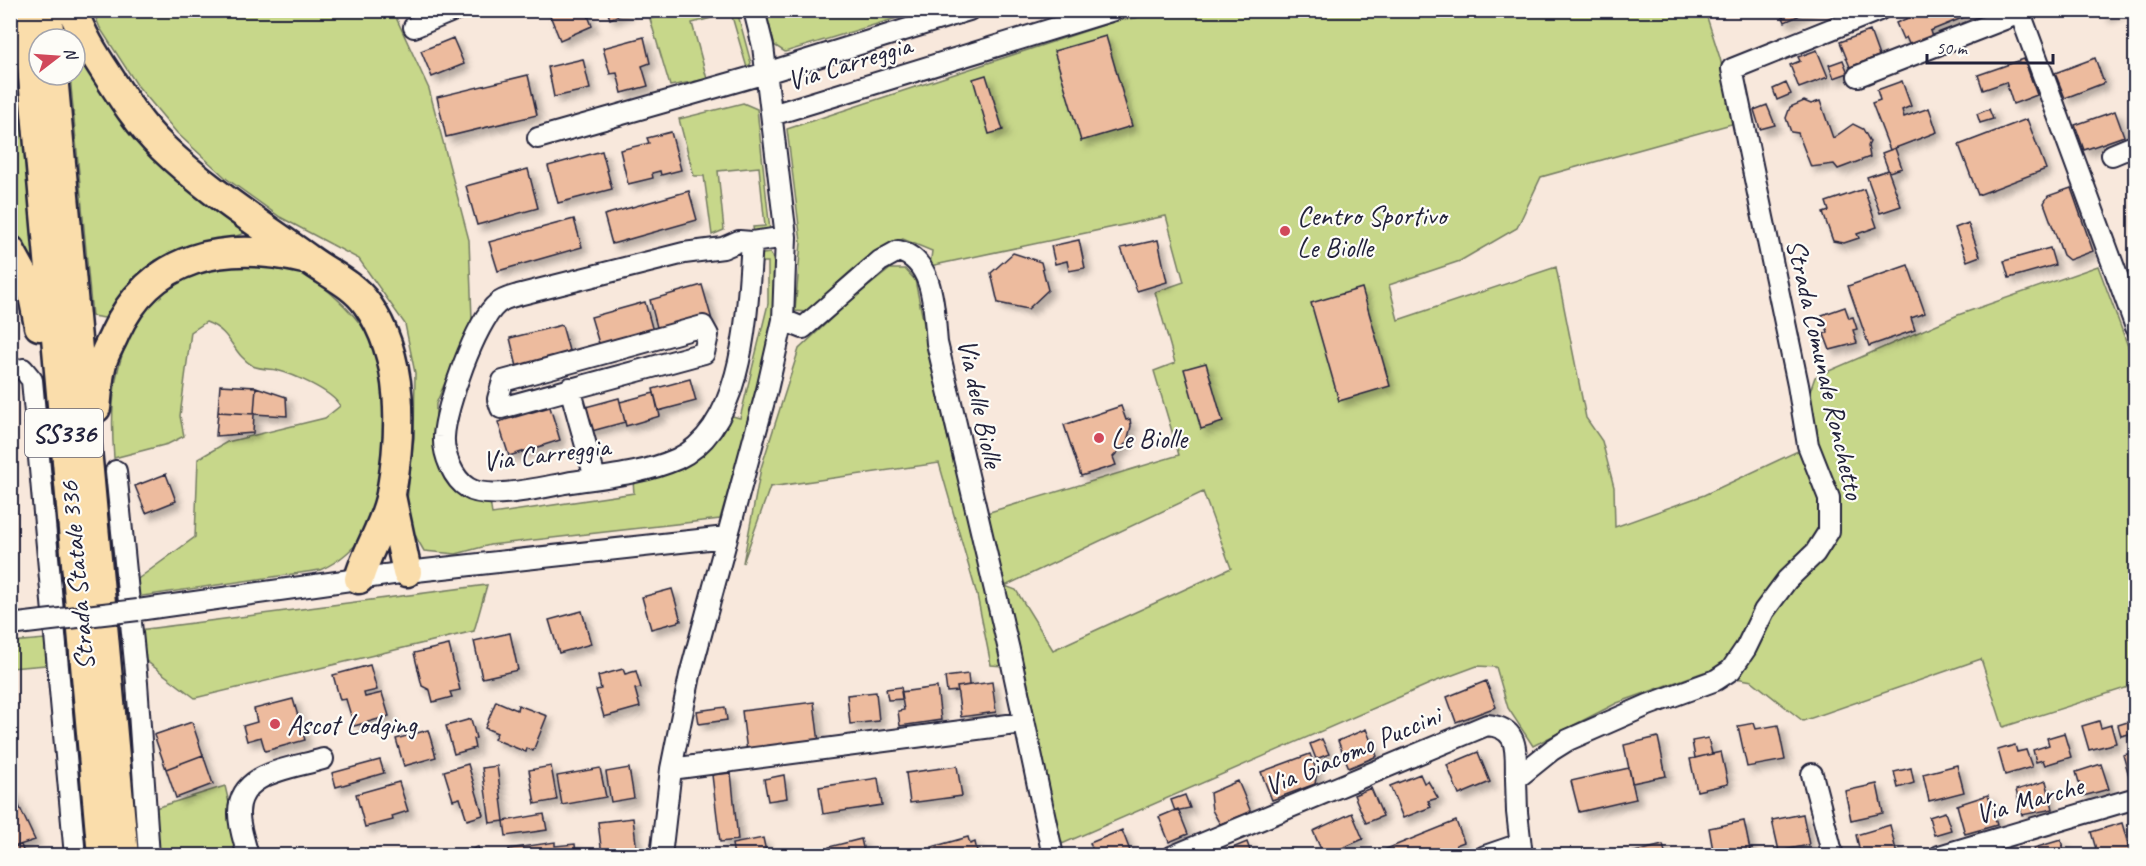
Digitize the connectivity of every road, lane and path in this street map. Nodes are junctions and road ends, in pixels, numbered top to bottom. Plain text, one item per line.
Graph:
1 (27, 10) edge
2 (47, 10) edge
3 (73, 10) edge
4 (455, 10) edge
5 (754, 10) edge
6 (969, 10) edge
7 (1114, 10) edge
8 (1878, 10) edge
9 (2020, 12) edge
10 (49, 27) edge
11 (414, 27) dead end
12 (766, 73) junction
13 (1858, 76) dead end
14 (54, 87) edge
15 (772, 115) junction
16 (538, 138) dead end
17 (2136, 145) edge
18 (2112, 155) dead end
19 (786, 237) junction
20 (752, 242) junction
21 (10, 250) edge
22 (310, 261) junction
23 (783, 320) junction
24 (2136, 327) edge
25 (23, 369) dead end
26 (570, 388) junction
27 (116, 471) dead end
28 (595, 478) junction
29 (391, 496) junction
30 (726, 537) junction
31 (407, 572) junction
32 (359, 579) junction
33 (89, 585) junction
34 (10, 625) edge
35 (1023, 723) junction
36 (323, 759) dead end
37 (672, 769) junction
38 (1812, 774) dead end
39 (1516, 778) junction
40 (2136, 798) edge
41 (1521, 850) edge
42 (75, 855) edge
43 (102, 855) edge
44 (124, 855) edge
45 (149, 855) edge
46 (248, 855) edge
47 (661, 855) edge
48 (1053, 855) edge
49 (1173, 855) edge
50 (1485, 855) edge
51 (1833, 855) edge
52 (1939, 855) edge

1 - 33 highway, Strada Statale 336 / SS336
2 - 10 highway
3 - 22 highway
4 - 11 street
5 - 12 street, Via Carreggia
6 - 12 street, Via Carreggia
7 - 15 street, Via Carreggia
8 - 39 street, Strada Comunale Ronchetto
9 - 13 street
9 - 24 street
12 - 15 street, Via Carreggia
12 - 16 street, Via Carreggia
14 - 33 highway, Strada Statale 336 / SS336
15 - 19 street, Via Carreggia
17 - 18 street
19 - 20 street, Via Carreggia
19 - 23 street, Via Carreggia
20 - 28 street, Via Carreggia
20 - 28 street, Via Carreggia
21 - 33 highway
22 - 29 highway
22 - 33 highway
23 - 30 street, Via Carreggia
23 - 35 street, Via delle Biolle
25 - 42 street
26 - 26 street
26 - 28 street
27 - 45 street
29 - 31 highway
29 - 32 highway
30 - 31 street
30 - 37 street, Via Carreggia
31 - 32 street
32 - 34 street, bridge
33 - 43 highway, Strada Statale 336 / SS336
33 - 44 highway, Strada Statale 336 / SS336
35 - 37 street
35 - 48 street, Via delle Biolle
36 - 46 street
37 - 47 street, Via Carreggia
38 - 51 street
39 - 41 street
39 - 49 street, Via Giacomo Puccini
40 - 52 street, Via Marche
41 - 50 street

